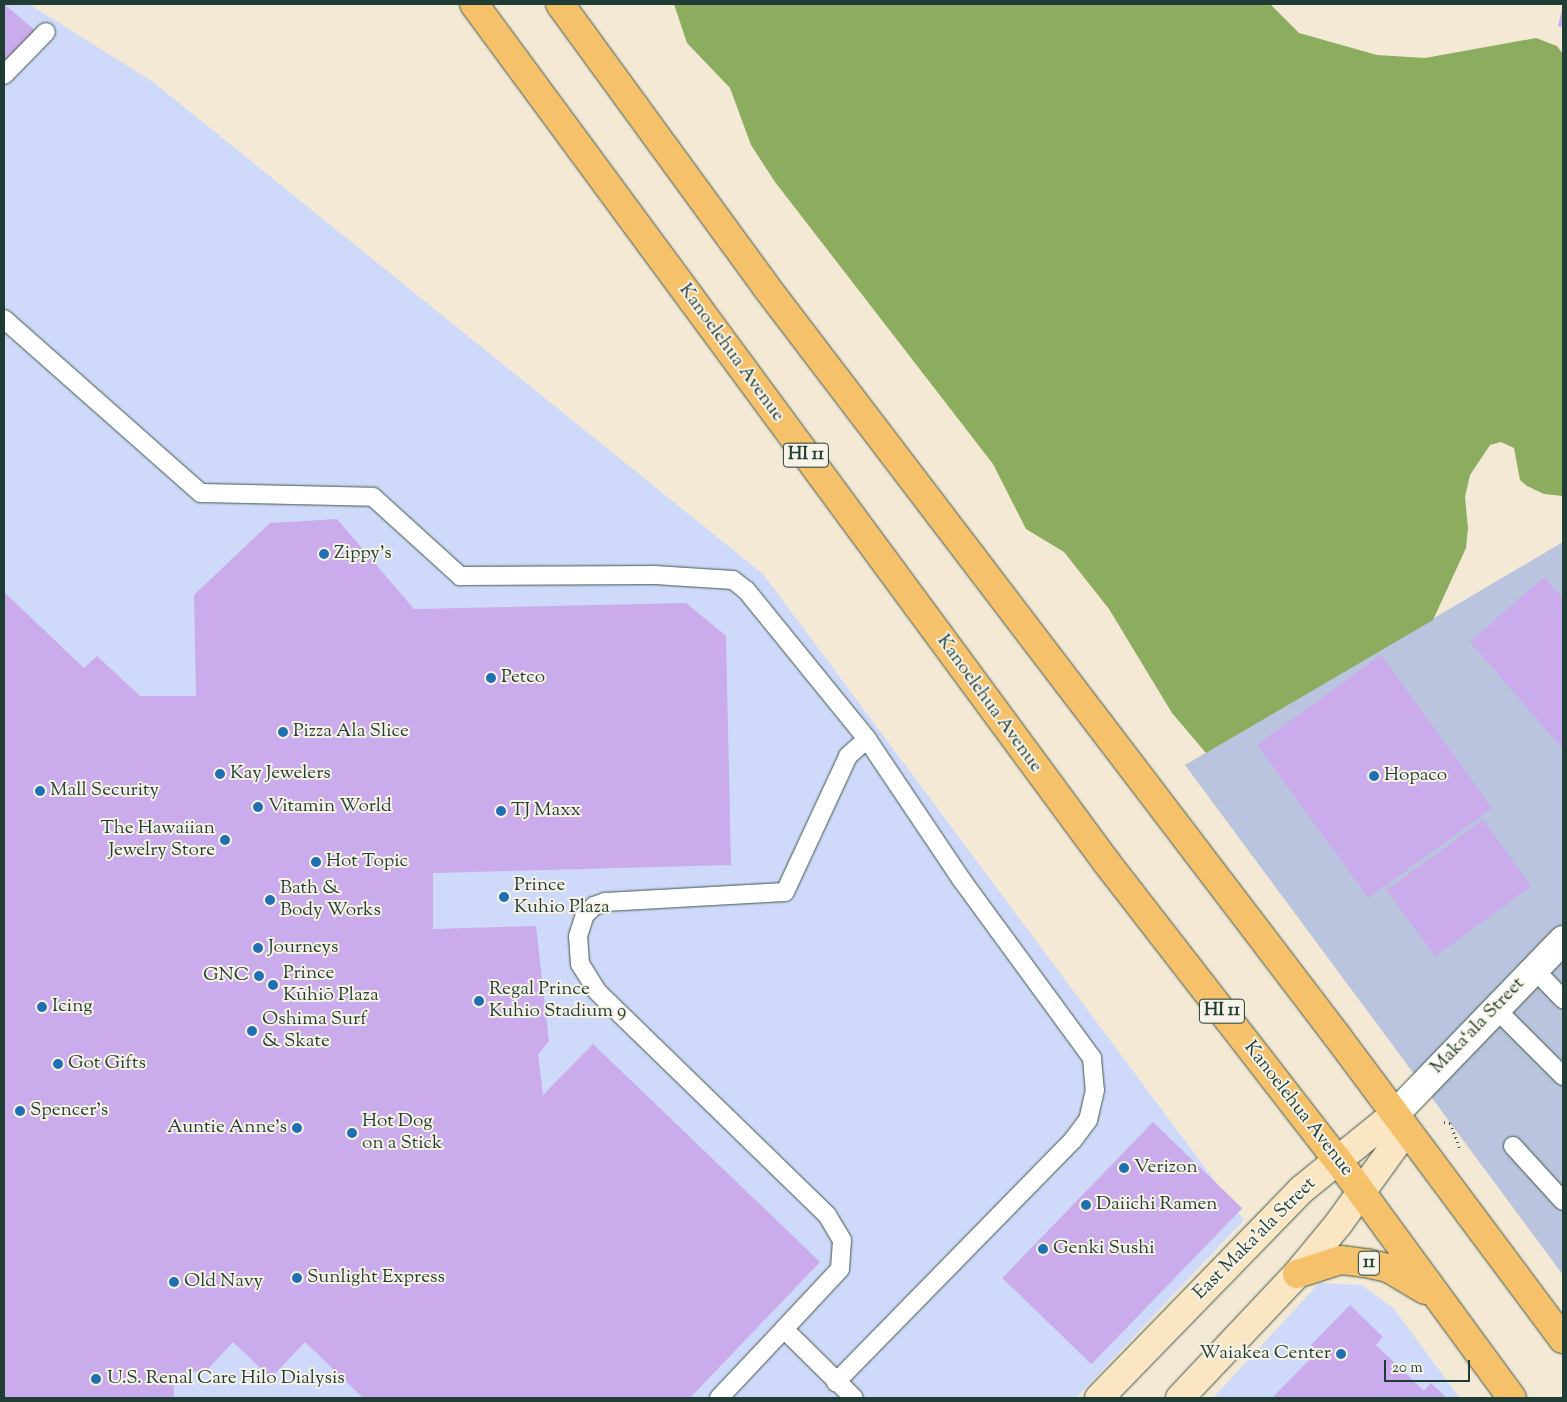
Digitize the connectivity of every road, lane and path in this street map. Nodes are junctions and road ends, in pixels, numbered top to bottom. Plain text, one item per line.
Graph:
1 (474, 4) edge
2 (560, 4) edge
3 (46, 32) dead end
4 (4, 75) edge
5 (5, 322) edge
6 (867, 740) junction
7 (1563, 940) edge
8 (1534, 969) junction
9 (1563, 998) edge
10 (1495, 1008) junction
11 (1563, 1076) edge
12 (1400, 1122) junction
13 (1444, 1122) dead end
14 (1513, 1146) dead end
15 (1461, 1152) dead end
16 (1337, 1159) junction
17 (1361, 1192) junction
18 (1563, 1200) edge
19 (1297, 1274) junction
20 (1435, 1295) junction
21 (784, 1329) junction
22 (1563, 1339) edge
23 (836, 1382) junction
24 (719, 1398) edge
25 (854, 1398) edge
26 (1099, 1398) edge
27 (1180, 1398) edge
28 (1512, 1398) edge

1 - 16 highway, Kanoelehua Avenue / HI 11
2 - 12 highway
3 - 4 lane
5 - 6 lane
6 - 21 lane
6 - 23 lane
7 - 8 street, Maka‘ala Street
8 - 9 lane
8 - 10 street, Maka‘ala Street
10 - 11 lane
10 - 12 street, Maka‘ala Street
12 - 16 street, East Maka'ala Street
12 - 17 street
12 - 22 highway
13 - 15 path
14 - 18 lane
16 - 17 highway, Kanoelehua Avenue / HI 11
16 - 26 street, East Maka'ala Street
17 - 19 street
17 - 20 highway, Kanoelehua Avenue / HI 11
19 - 20 highway, 11
19 - 27 street
20 - 28 highway, Kanoelehua Avenue / HI 11
21 - 23 lane
21 - 24 lane
23 - 25 lane

